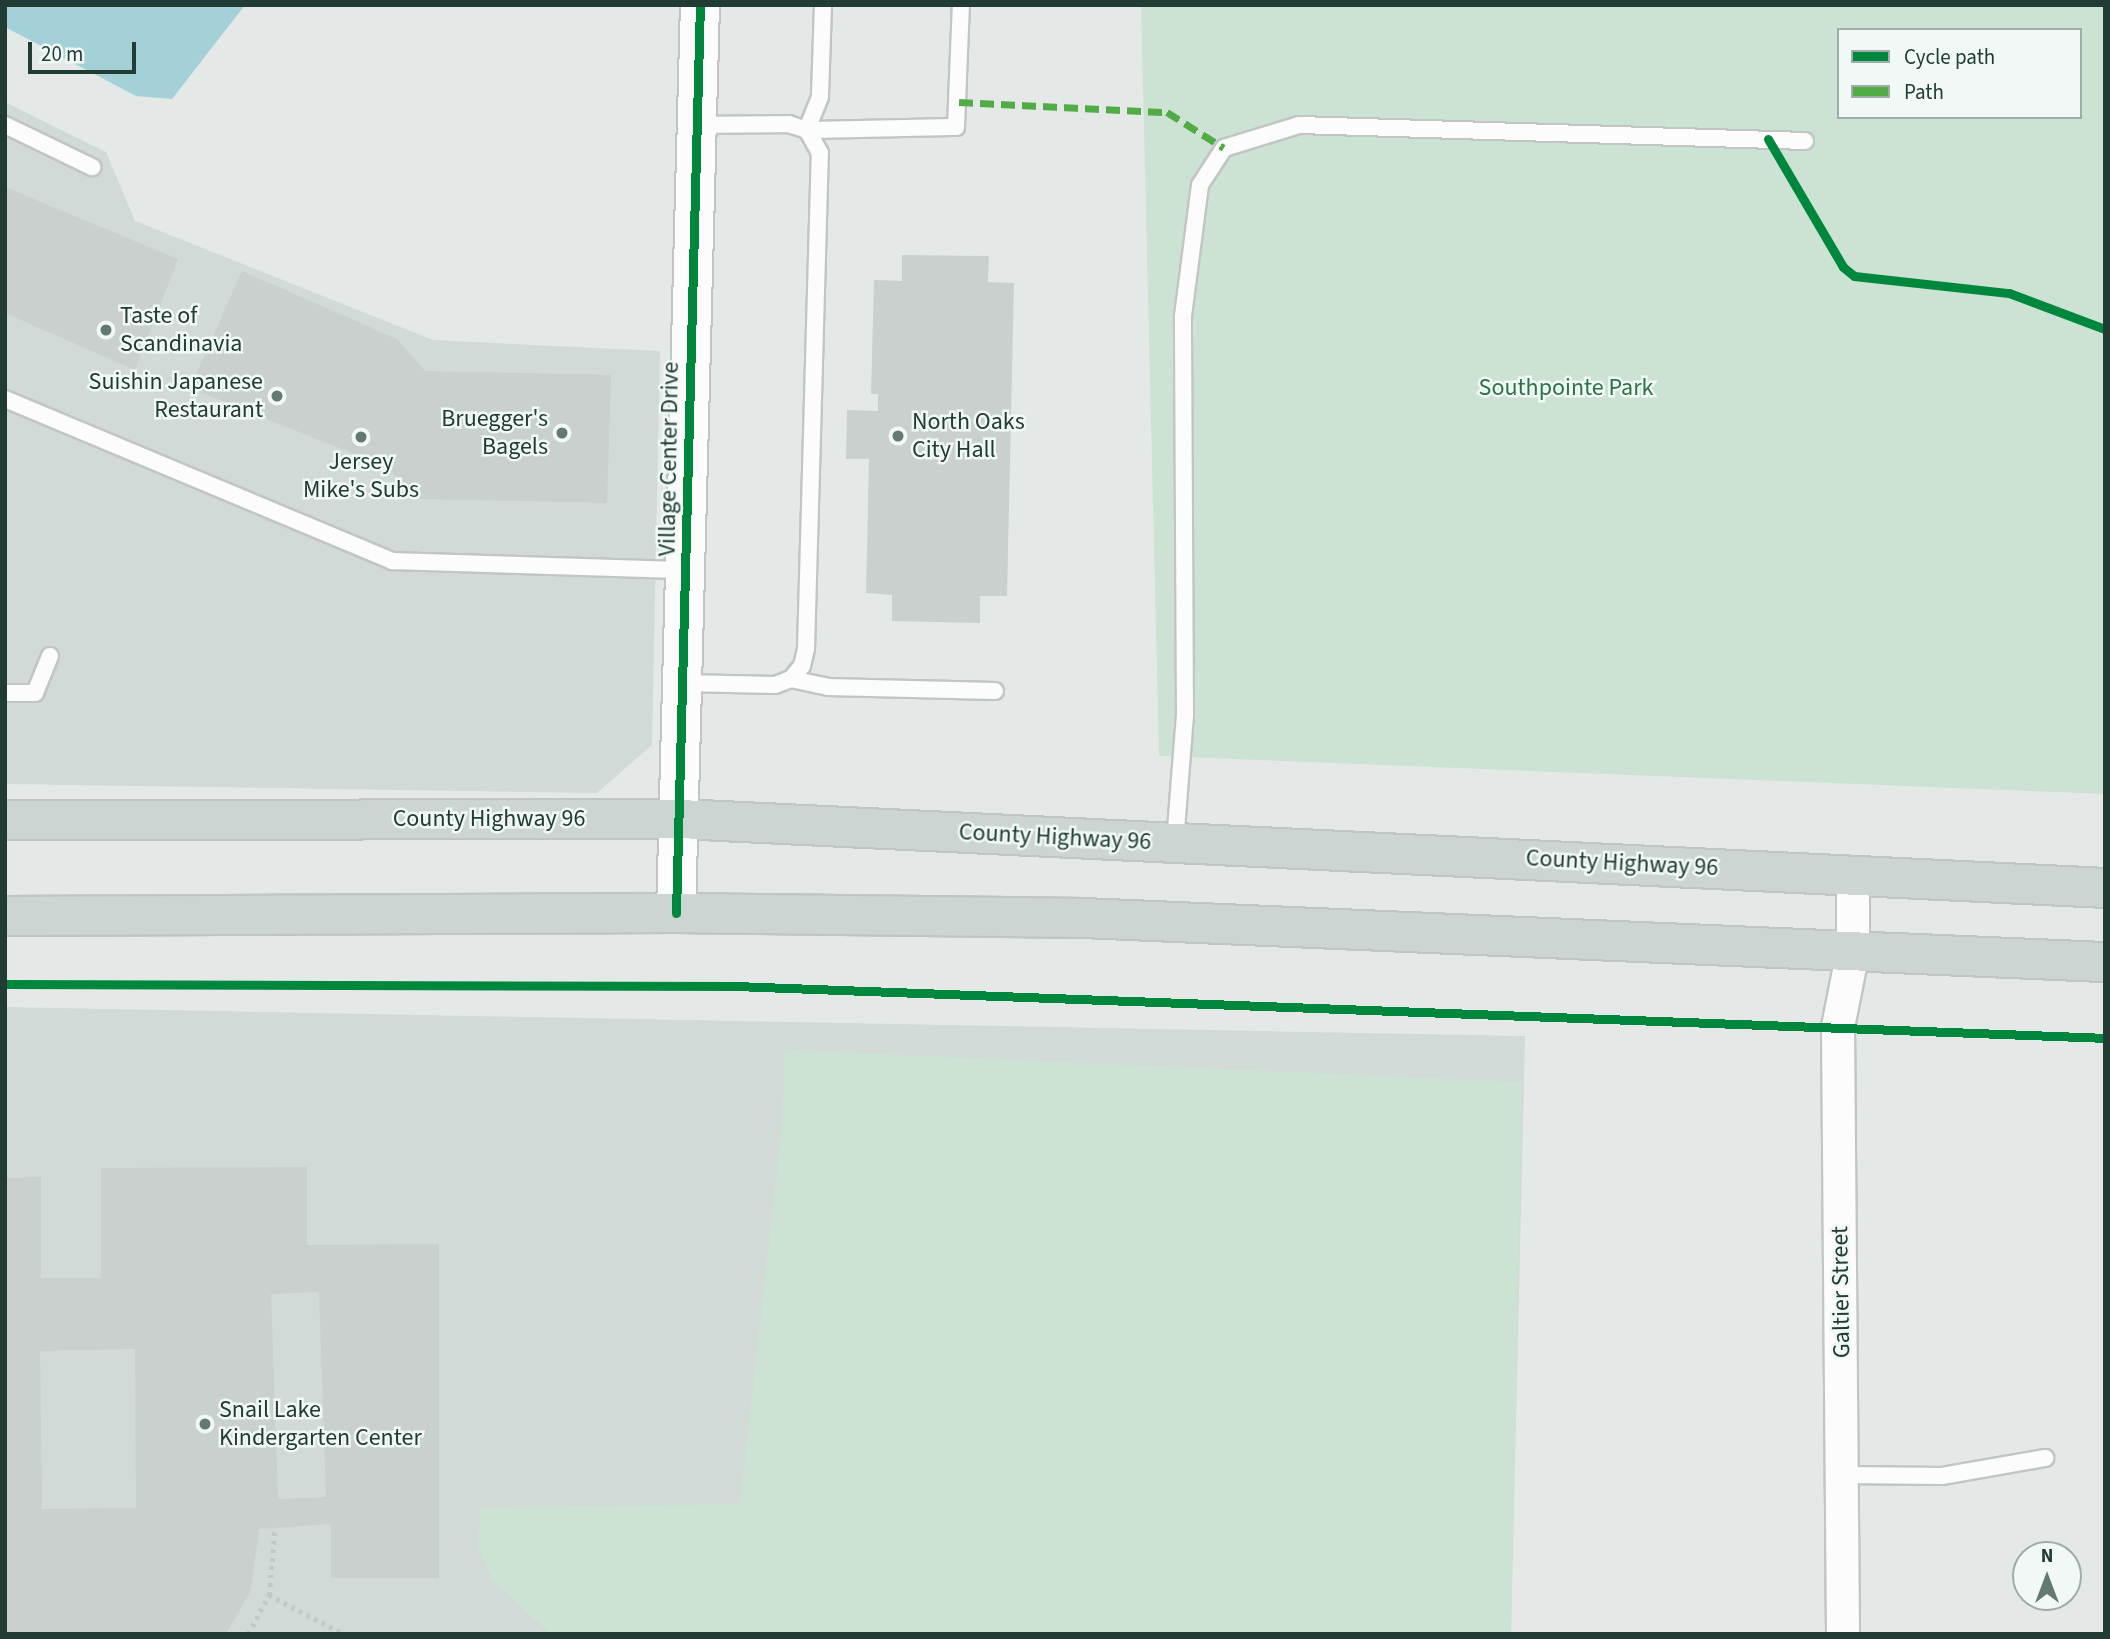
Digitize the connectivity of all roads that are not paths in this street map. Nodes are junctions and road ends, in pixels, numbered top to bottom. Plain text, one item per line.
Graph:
1 (700, 5) edge
2 (823, 5) edge
3 (961, 5) edge
4 (5, 125) edge
5 (696, 125) junction
6 (807, 130) junction
7 (1805, 141) dead end
8 (92, 167) dead end
9 (5, 398) edge
10 (686, 570) junction
11 (50, 656) dead end
12 (791, 679) junction
13 (683, 683) junction
14 (995, 691) dead end
15 (5, 693) edge
16 (680, 819) junction
17 (5, 820) edge
18 (1175, 842) junction
19 (1853, 875) junction
20 (2105, 888) edge
21 (676, 913) junction
22 (5, 916) edge
23 (1853, 951) junction
24 (2105, 962) edge
25 (2045, 1458) dead end
26 (1843, 1475) junction
27 (1843, 1634) edge

1 - 5 street, Village Center Drive
2 - 6 lane
3 - 6 lane
4 - 8 lane
5 - 6 lane
5 - 10 street, Village Center Drive
6 - 12 lane
7 - 18 lane
9 - 10 lane
10 - 13 street, Village Center Drive
11 - 15 lane
12 - 13 lane
12 - 14 lane
13 - 16 street, Village Center Drive
16 - 17 main road, County Highway 96
16 - 18 main road, County Highway 96
16 - 21 street, Village Center Drive
18 - 19 main road, County Highway 96
19 - 20 main road, County Highway 96
19 - 23 street, Galtier Street
21 - 22 main road
21 - 23 main road
23 - 24 main road
23 - 26 street, Galtier Street
25 - 26 lane
26 - 27 street, Galtier Street

